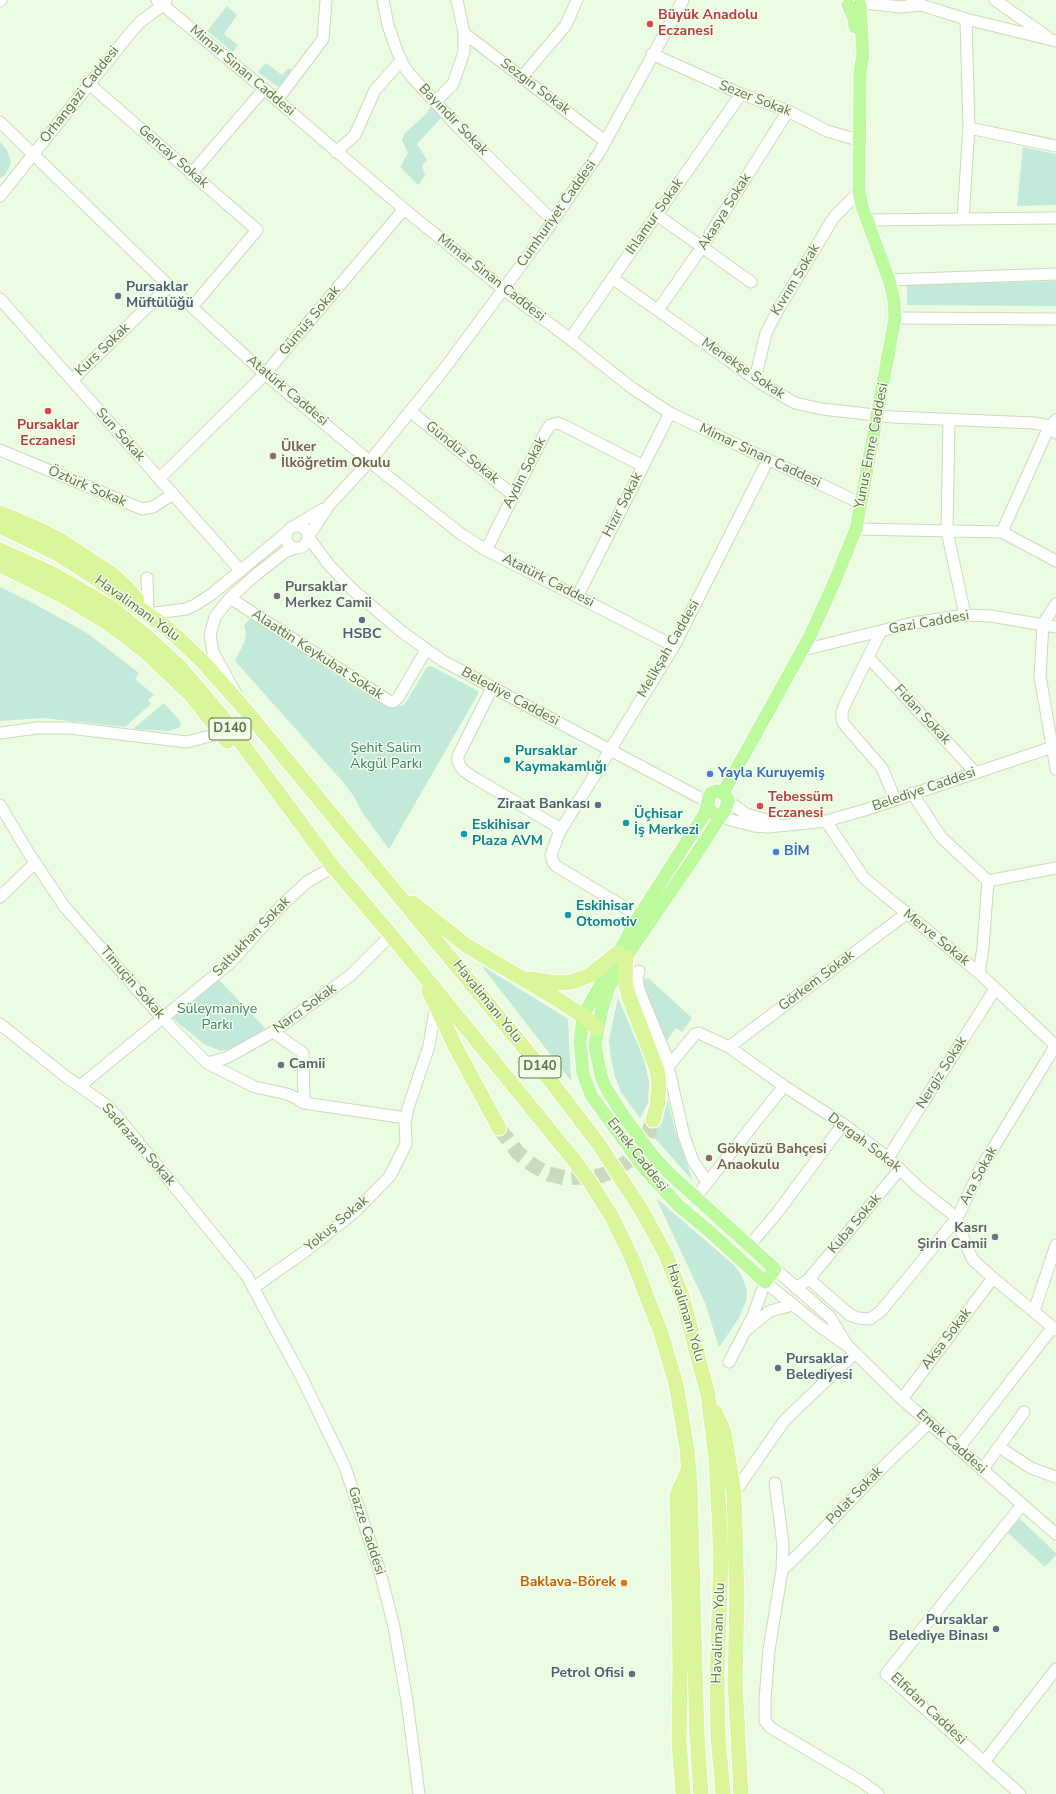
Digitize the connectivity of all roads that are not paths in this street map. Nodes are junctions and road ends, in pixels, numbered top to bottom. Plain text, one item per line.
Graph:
1 (326, 0) edge
2 (383, 0) edge
3 (457, 0) edge
4 (577, 0) edge
5 (683, 0) edge
6 (995, 0) edge
7 (162, 2) edge
8 (916, 2) edge
9 (856, 3) edge
10 (966, 19) junction
11 (464, 33) junction
12 (1054, 40) edge
13 (652, 54) junction
14 (401, 61) junction
15 (522, 77) junction
16 (89, 84) junction
17 (264, 88) junction
18 (741, 94) junction
19 (277, 100) junction
20 (436, 101) junction
21 (788, 111) junction
22 (0, 122) edge
23 (969, 128) junction
24 (858, 140) junction
25 (605, 141) junction
26 (1056, 146) edge
27 (336, 152) junction
28 (34, 154) junction
29 (191, 174) junction
30 (859, 192) junction
31 (0, 196) edge
32 (404, 208) junction
33 (657, 215) junction
34 (1056, 218) edge
35 (963, 219) junction
36 (866, 220) junction
37 (553, 221) junction
38 (702, 248) junction
39 (1056, 274) edge
40 (612, 278) junction
41 (889, 280) junction
42 (751, 282) dead end
43 (169, 286) junction
44 (503, 289) junction
45 (0, 299) edge
46 (192, 307) junction
47 (658, 310) junction
48 (895, 318) junction
49 (1056, 319) edge
50 (570, 339) junction
51 (265, 374) junction
52 (755, 379) junction
53 (72, 380) junction
54 (410, 412) junction
55 (670, 413) junction
56 (877, 416) junction
57 (949, 420) junction
58 (1054, 427) edge
59 (0, 450) edge
60 (768, 460) junction
61 (370, 461) junction
62 (643, 466) junction
63 (159, 479) junction
64 (173, 494) junction
65 (514, 495) junction
66 (860, 503) junction
67 (330, 504) junction
68 (0, 513) edge
69 (296, 525) junction
70 (0, 526) edge
71 (856, 529) junction
72 (948, 530) junction
73 (1002, 532) junction
74 (286, 533) junction
75 (308, 537) junction
76 (297, 548) junction
77 (0, 550) edge
78 (486, 550) junction
79 (1056, 561) edge
80 (0, 565) edge
81 (330, 566) junction
82 (241, 571) junction
83 (147, 578) dead end
84 (577, 597) junction
85 (230, 598) junction
86 (1056, 604) edge
87 (148, 614) junction
88 (965, 615) junction
89 (1043, 624) junction
90 (1056, 627) edge
91 (881, 631) junction
92 (674, 646) junction
93 (426, 650) junction
94 (803, 650) junction
95 (868, 657) junction
96 (492, 688) junction
97 (243, 707) junction
98 (0, 733) edge
99 (221, 733) junction
100 (1054, 746) edge
101 (610, 749) junction
102 (1056, 769) edge
103 (975, 772) junction
104 (912, 793) junction
105 (726, 797) junction
106 (895, 799) junction
107 (708, 802) junction
108 (0, 805) edge
109 (296, 815) junction
110 (720, 817) junction
111 (826, 821) junction
112 (790, 824) junction
113 (559, 833) junction
114 (35, 863) junction
115 (333, 867) junction
116 (1056, 868) edge
117 (988, 881) junction
118 (398, 893) junction
119 (0, 897) edge
120 (906, 914) junction
121 (639, 916) junction
122 (391, 935) junction
123 (622, 955) junction
124 (413, 962) junction
125 (639, 971) dead end
126 (979, 973) junction
127 (520, 977) junction
128 (995, 989) junction
129 (436, 1006) junction
130 (583, 1016) junction
131 (163, 1019) junction
132 (0, 1024) edge
133 (597, 1028) junction
134 (273, 1032) junction
135 (1056, 1046) edge
136 (729, 1047) junction
137 (207, 1063) junction
138 (668, 1066) junction
139 (80, 1086) junction
140 (784, 1086) junction
141 (304, 1103) junction
142 (406, 1118) junction
143 (653, 1120) tunnel mouth
144 (843, 1124) junction
145 (499, 1128) tunnel mouth
146 (888, 1158) junction
147 (900, 1169) junction
148 (707, 1182) junction
149 (695, 1198) junction
150 (957, 1218) junction
151 (1056, 1245) edge
152 (749, 1246) junction
153 (775, 1269) junction
154 (993, 1278) junction
155 (809, 1279) junction
156 (765, 1282) junction
157 (253, 1288) junction
158 (796, 1288) junction
159 (793, 1305) junction
160 (1034, 1311) junction
161 (1054, 1329) edge
162 (746, 1331) junction
163 (852, 1350) junction
164 (729, 1362) dead end
165 (708, 1395) junction
166 (902, 1399) junction
167 (1024, 1412) dead end
168 (930, 1423) junction
169 (999, 1447) junction
170 (958, 1449) junction
171 (689, 1469) junction
172 (982, 1470) junction
173 (1056, 1477) edge
174 (775, 1483) dead end
175 (734, 1493) junction
176 (1022, 1505) junction
177 (1056, 1534) edge
178 (782, 1570) junction
179 (1056, 1669) edge
180 (984, 1762) junction
181 (419, 1794) edge
182 (683, 1794) edge
183 (701, 1794) edge
184 (723, 1794) edge
185 (742, 1794) edge
186 (878, 1794) edge
187 (1020, 1794) edge

1 - 19 street
2 - 14 street, Bayındır Sokak
3 - 11 street
4 - 15 street
5 - 13 street, Cumhuriyet Caddesi
6 - 12 street
7 - 16 street, Orhangazi Caddesi
7 - 17 street, Mimar Sinan Caddesi
8 - 9 street
8 - 10 street
9 - 24 main road, Yunus Emre Caddesi
10 - 12 street
10 - 23 street
11 - 15 street, Sezgin Sokak
11 - 20 street
13 - 18 street, Sezer Sokak
13 - 25 street, Cumhuriyet Caddesi
14 - 20 street, Bayındır Sokak
14 - 27 street
15 - 25 street, Sezgin Sokak
16 - 28 street, Orhangazi Caddesi
16 - 29 street, Gencay Sokak
17 - 19 street, Mimar Sinan Caddesi
17 - 29 street
18 - 21 street, Sezer Sokak
18 - 33 street, Ihlamur Sokak
19 - 27 street, Mimar Sinan Caddesi
20 - 37 street, Bayındır Sokak
21 - 24 street, Sezer Sokak
21 - 38 street, Akasya Sokak
22 - 28 street, Atatürk Caddesi
23 - 26 street
23 - 35 street
24 - 30 main road, Yunus Emre Caddesi
25 - 37 street, Cumhuriyet Caddesi
27 - 32 street, Mimar Sinan Caddesi
28 - 31 street, Orhangazi Caddesi
28 - 43 street, Atatürk Caddesi
29 - 46 street, Gencay Sokak
30 - 36 main road, Yunus Emre Caddesi
30 - 52 street, Kıvrım Sokak
32 - 44 street, Mimar Sinan Caddesi
32 - 51 street, Gümüş Sokak
33 - 38 street
33 - 40 street, Ihlamur Sokak
34 - 35 street
35 - 36 street
36 - 41 main road, Yunus Emre Caddesi
37 - 44 street, Cumhuriyet Caddesi
38 - 42 street
38 - 47 street, Akasya Sokak
39 - 41 street
40 - 47 street, Menekşe Sokak
40 - 50 street, Ihlamur Sokak
41 - 48 main road, Yunus Emre Caddesi
43 - 46 street, Atatürk Caddesi
43 - 53 street, Kurs Sokak
44 - 50 street, Mimar Sinan Caddesi
44 - 54 street, Cumhuriyet Caddesi
45 - 53 street, Sun Sokak
46 - 51 street, Atatürk Caddesi
47 - 52 street, Menekşe Sokak
48 - 49 street
48 - 56 main road, Yunus Emre Caddesi
50 - 55 street, Mimar Sinan Caddesi
51 - 61 street, Atatürk Caddesi
51 - 63 street, Gümüş Sokak
52 - 56 street, Menekşe Sokak
53 - 63 street, Sun Sokak
54 - 61 street, Cumhuriyet Caddesi
54 - 65 street, Gündüz Sokak
55 - 60 street, Mimar Sinan Caddesi
55 - 62 street, Hızır Sokak
56 - 57 street, Menekşe Sokak
56 - 66 main road, Yunus Emre Caddesi
57 - 58 street, Menekşe Sokak
57 - 72 street
58 - 73 street
59 - 64 street, Öztürk Sokak
60 - 66 street, Mimar Sinan Caddesi
60 - 92 street, Melikşah Caddesi
61 - 67 street, Cumhuriyet Caddesi
61 - 78 street, Atatürk Caddesi
62 - 65 street, Aydın Sokak
62 - 84 street, Hızır Sokak
63 - 64 street, Sun Sokak
64 - 82 street, Sun Sokak
65 - 78 street, Aydın Sokak
66 - 71 main road, Yunus Emre Caddesi
67 - 69 street
67 - 75 street
68 - 87 highway
69 - 74 street
69 - 75 street
70 - 87 highway, Havalimanı Yolu / D140
71 - 72 street
71 - 94 main road, Yunus Emre Caddesi
72 - 73 street
72 - 88 street
73 - 79 street
74 - 76 street
74 - 82 street
75 - 76 street
75 - 81 street
76 - 81 street
76 - 85 street
77 - 109 highway, D140
78 - 84 street, Atatürk Caddesi
80 - 99 highway
81 - 93 street, Belediye Caddesi
82 - 87 street
83 - 87 street
84 - 92 street, Atatürk Caddesi
85 - 93 street, Alaattin Keykubat Sokak
85 - 97 street
86 - 89 street
87 - 97 highway, Havalimanı Yolu / D140
88 - 89 street, Gazi Caddesi
88 - 91 street, Gazi Caddesi
89 - 90 street, Gazi Caddesi
89 - 100 street
91 - 94 street, Gazi Caddesi
91 - 95 street
92 - 101 street, Melikşah Caddesi
93 - 96 street, Belediye Caddesi
94 - 105 main road, Yunus Emre Caddesi
95 - 103 street, Fidan Sokak
95 - 106 street
96 - 101 street, Belediye Caddesi
96 - 113 street
97 - 118 highway, Havalimanı Yolu / D140
98 - 99 street
99 - 109 highway
100 - 102 street
100 - 103 street, Belediye Caddesi
101 - 107 street, Belediye Caddesi
101 - 113 street, Melikşah Caddesi
103 - 104 street, Belediye Caddesi
104 - 106 street, Belediye Caddesi
104 - 117 street
105 - 107 main road
105 - 110 main road, Yunus Emre Caddesi
105 - 112 street, Belediye Caddesi
106 - 111 street, Belediye Caddesi
107 - 110 main road
107 - 121 main road
108 - 114 street, Timuçin Sokak
109 - 115 highway, D140
110 - 112 street, Belediye Caddesi
110 - 123 main road, Yunus Emre Caddesi
111 - 112 street, Belediye Caddesi
111 - 120 street, Merve Sokak
113 - 121 street, Melikşah Caddesi
114 - 119 street
114 - 131 street, Timuçin Sokak
115 - 122 highway, D140
115 - 131 street, Saltukhan Sokak
116 - 117 street
117 - 126 street
118 - 127 highway
118 - 165 highway, Havalimanı Yolu / D140
120 - 126 street, Merve Sokak
120 - 136 street, Görkem Sokak
121 - 123 main road
122 - 124 highway, D140
122 - 134 street, Narcı Sokak
123 - 127 highway
123 - 130 main road
123 - 133 main road
123 - 143 highway
124 - 129 highway
124 - 171 highway, D140
125 - 138 street
126 - 128 street, Merve Sokak
127 - 130 highway
128 - 135 street, Merve Sokak
128 - 146 street, Nergiz Sokak
129 - 142 street, Yokuş Sokak
129 - 145 highway
130 - 133 highway
130 - 156 main road, Emek Caddesi
131 - 137 street, Timuçin Sokak
131 - 139 street, Saltukhan Sokak
132 - 139 street, Sadrazam Sokak
133 - 149 main road
134 - 137 street, Narcı Sokak
134 - 141 street
135 - 150 street, Ara Sokak
136 - 138 street, Dergah Sokak
136 - 140 street, Dergah Sokak
137 - 141 street, Timuçin Sokak
138 - 148 street
139 - 157 street, Sadrazam Sokak
140 - 144 street, Dergah Sokak
140 - 148 street
141 - 142 street, Timuçin Sokak
142 - 157 street, Yokuş Sokak
144 - 146 street, Dergah Sokak
144 - 152 street
146 - 147 street, Dergah Sokak
147 - 150 street, Dergah Sokak
147 - 155 street, Kuba Sokak
148 - 149 street
149 - 152 main road
150 - 154 street
150 - 155 street, Ara Sokak
151 - 160 street
152 - 153 main road
153 - 156 main road
153 - 158 street
154 - 160 street
154 - 166 street, Aksa Sokak
155 - 158 street
156 - 159 street
156 - 162 street
157 - 181 street, Gazze Caddesi
158 - 163 street
159 - 162 street
159 - 163 street
160 - 161 street
161 - 170 street
162 - 164 street
163 - 166 street, Emek Caddesi
163 - 175 street
165 - 175 highway
165 - 184 highway, Havalimanı Yolu / D140
166 - 168 street, Emek Caddesi
167 - 169 street
168 - 170 street, Emek Caddesi
168 - 178 street, Polat Sokak
169 - 172 street
169 - 173 street
170 - 172 street, Emek Caddesi
171 - 182 highway
171 - 183 highway, D140
172 - 176 street, Emek Caddesi
174 - 178 street
175 - 185 highway
176 - 177 street, Emek Caddesi
176 - 180 street, Elfidan Caddesi
178 - 186 street
179 - 180 street
180 - 187 street, Elfidan Caddesi

